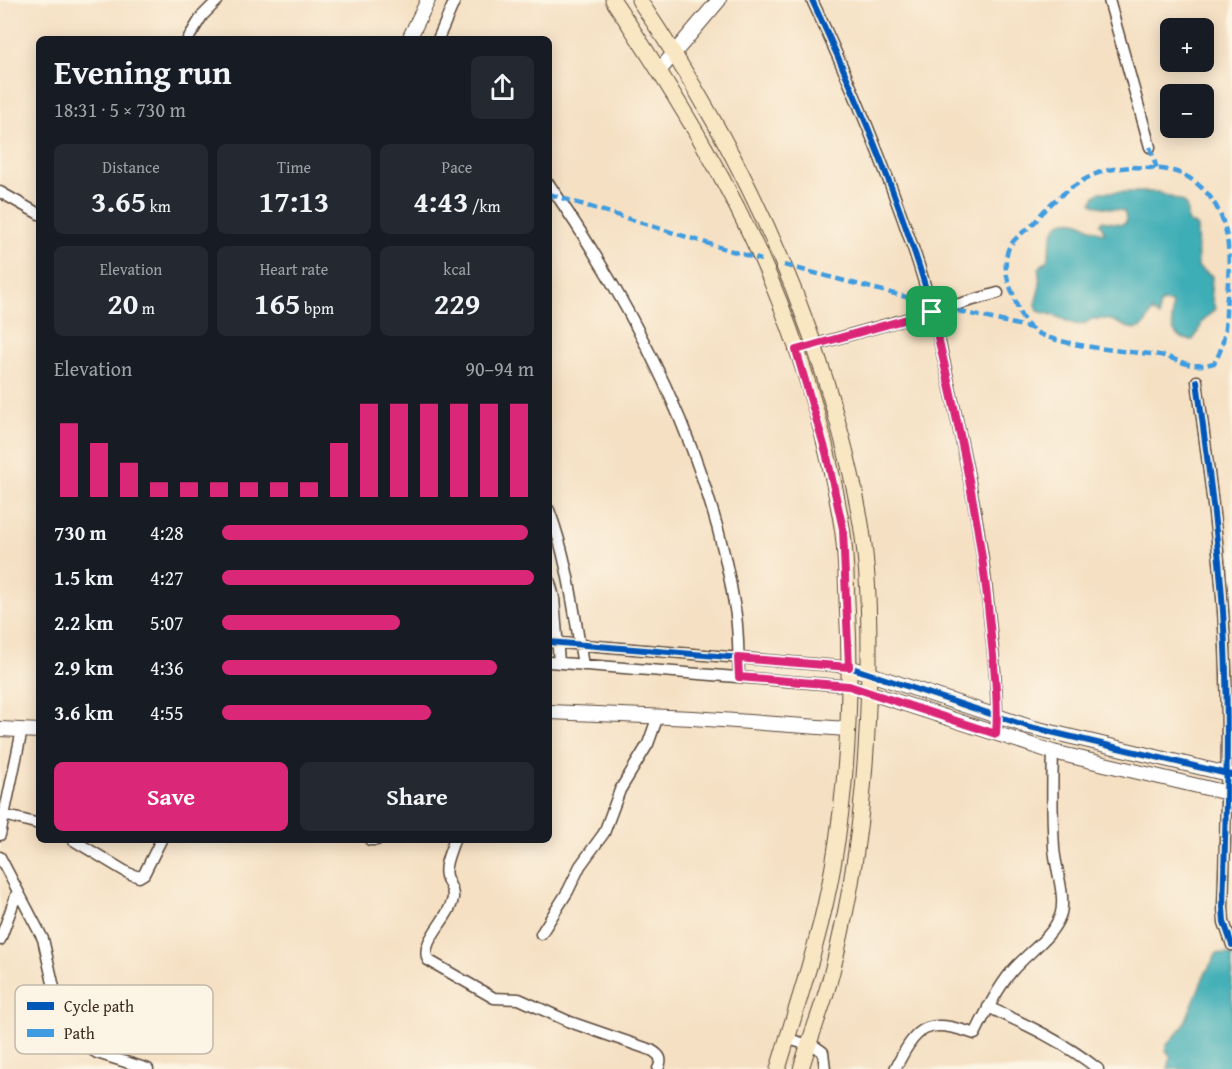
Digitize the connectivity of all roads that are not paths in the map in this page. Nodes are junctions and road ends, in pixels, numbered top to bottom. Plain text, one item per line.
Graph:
1 (218, 0) edge
2 (428, 0) edge
3 (455, 0) edge
4 (613, 0) edge
5 (639, 0) edge
6 (719, 0) edge
7 (812, 0) edge
8 (1109, 0) edge
9 (190, 36) edge
10 (410, 36) edge
11 (442, 36) edge
12 (674, 54) junction
13 (659, 71) junction
14 (1150, 147) dead end
15 (552, 188) edge
16 (0, 192) edge
17 (36, 212) edge
18 (998, 293) dead end
19 (932, 312) junction
20 (815, 345) junction
21 (796, 350) junction
22 (1197, 381) dead end
23 (552, 518) edge
24 (552, 590) edge
25 (553, 643) edge
26 (579, 645) junction
27 (738, 658) junction
28 (554, 662) edge
29 (583, 665) junction
30 (849, 667) junction
31 (869, 672) junction
32 (739, 677) junction
33 (849, 686) junction
34 (868, 693) junction
35 (552, 712) edge
36 (658, 716) junction
37 (997, 716) junction
38 (0, 729) edge
39 (848, 729) junction
40 (22, 730) junction
41 (36, 731) edge
42 (996, 734) junction
43 (1053, 752) junction
44 (1229, 774) edge
45 (1229, 794) edge
46 (4, 815) junction
47 (36, 823) edge
48 (0, 835) edge
49 (78, 843) edge
50 (160, 843) edge
51 (452, 843) edge
52 (1, 863) edge
53 (17, 893) junction
54 (541, 934) dead end
55 (0, 940) edge
56 (1232, 945) edge
57 (53, 985) edge
58 (988, 1007) junction
59 (788, 1039) junction
60 (809, 1044) junction
61 (99, 1054) edge
62 (148, 1069) edge
63 (658, 1069) edge
64 (778, 1069) edge
65 (801, 1069) edge
66 (825, 1069) edge
67 (895, 1069) edge
68 (1098, 1069) edge

1 - 9 street
2 - 10 street
3 - 11 street
4 - 13 main road
5 - 12 main road
6 - 12 street
7 - 19 street
8 - 14 street
12 - 13 street
12 - 20 main road
13 - 21 main road
15 - 27 street
16 - 17 street
18 - 19 street
19 - 20 street
19 - 37 street
20 - 21 street
20 - 31 main road
21 - 30 main road
22 - 44 street
23 - 26 street
24 - 25 street
25 - 26 street
25 - 28 street
26 - 27 street
26 - 29 street
27 - 30 street
27 - 32 street
28 - 29 street
29 - 32 street
30 - 31 street
30 - 33 main road
31 - 34 main road
31 - 37 street
32 - 33 street
33 - 34 street
33 - 39 main road
34 - 42 street
34 - 60 main road
35 - 36 street
36 - 39 street
36 - 54 street
37 - 42 street
37 - 44 street
38 - 40 street
39 - 59 main road
40 - 41 street
40 - 46 street
42 - 43 street
43 - 45 street
43 - 58 street
44 - 45 street
45 - 56 street
46 - 47 street
46 - 48 street
49 - 50 street
51 - 63 street
52 - 53 street
53 - 55 street
53 - 57 street
58 - 67 street
58 - 68 street
59 - 60 street
59 - 64 main road
60 - 65 main road
60 - 66 street
61 - 62 street

